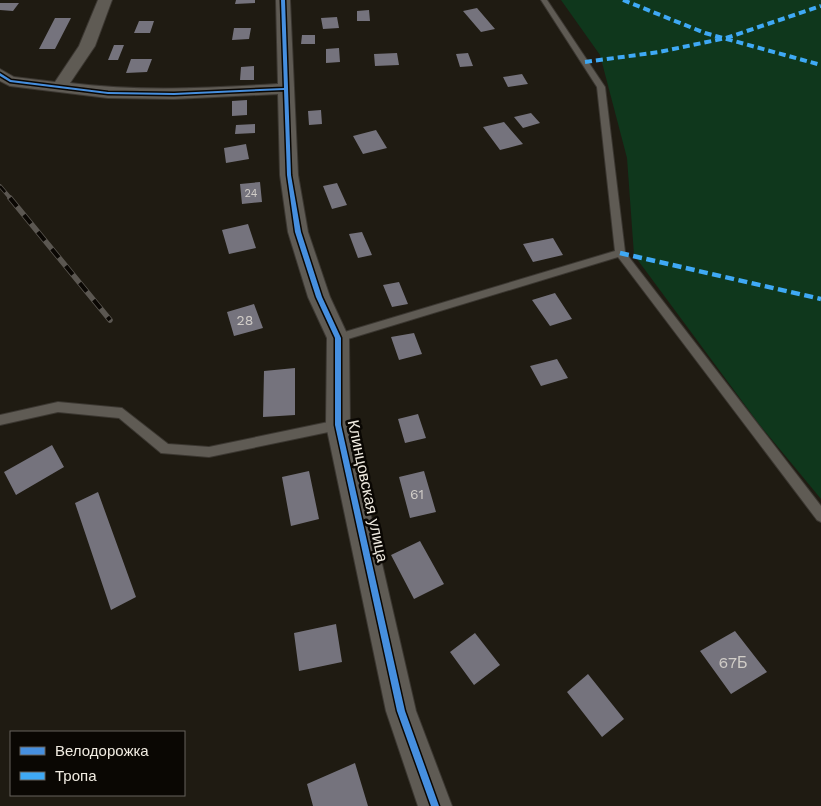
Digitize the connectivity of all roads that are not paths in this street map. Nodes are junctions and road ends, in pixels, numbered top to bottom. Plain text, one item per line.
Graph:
1 (105, 0) edge
2 (283, 0) edge
3 (544, 0) edge
4 (0, 74) edge
5 (60, 87) junction
6 (286, 89) junction
7 (620, 253) junction
8 (338, 338) junction
9 (0, 420) edge
10 (338, 425) junction
11 (821, 516) edge
12 (435, 806) edge

1 - 5 street
2 - 6 street, Клинцовская улица
3 - 7 lane
4 - 5 street
5 - 6 street
6 - 8 street, Клинцовская улица
7 - 8 lane
7 - 11 lane
8 - 10 street, Клинцовская улица
9 - 10 lane
10 - 12 street, Клинцовская улица

